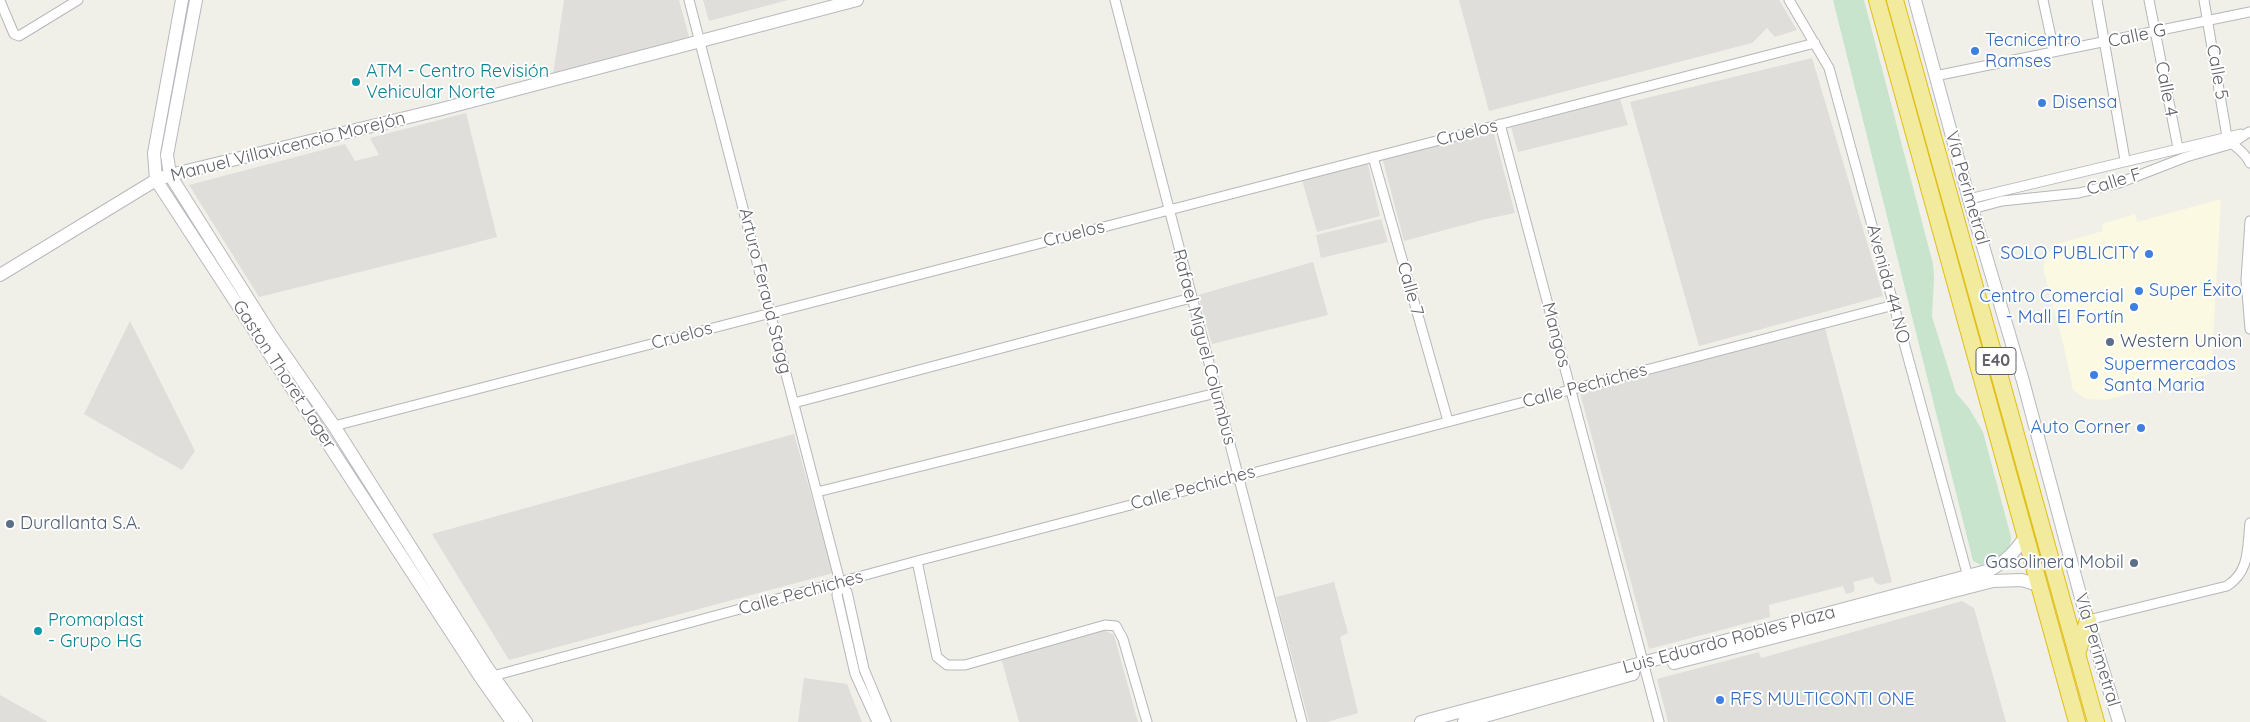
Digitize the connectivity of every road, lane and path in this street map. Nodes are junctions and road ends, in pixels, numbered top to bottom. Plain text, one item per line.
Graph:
1 (78, 0) edge
2 (182, 0) edge
3 (196, 0) edge
4 (689, 0) edge
5 (858, 0) edge
6 (1114, 0) edge
7 (1789, 0) edge
8 (1877, 0) edge
9 (1895, 0) edge
10 (1915, 0) edge
11 (2043, 0) edge
12 (2097, 0) edge
13 (2149, 0) edge
14 (2204, 0) edge
15 (0, 1) edge
16 (63, 4) edge
17 (2250, 12) edge
18 (2208, 20) junction
19 (2155, 32) junction
20 (700, 41) junction
21 (1815, 43) junction
22 (2105, 43) junction
23 (2054, 51) junction
24 (1935, 76) junction
25 (1500, 124) junction
26 (2250, 132) edge
27 (2230, 140) junction
28 (2178, 148) junction
29 (1372, 157) junction
30 (2125, 160) junction
31 (2250, 163) edge
32 (170, 175) junction
33 (156, 180) junction
34 (1970, 204) junction
35 (1168, 210) junction
36 (2250, 221) edge
37 (0, 275) edge
38 (1191, 298) junction
39 (1894, 305) junction
40 (769, 313) junction
41 (2250, 330) edge
42 (1570, 389) junction
43 (1216, 393) junction
44 (794, 403) junction
45 (1448, 421) junction
46 (334, 426) junction
47 (1238, 476) junction
48 (817, 492) junction
49 (2250, 522) edge
50 (2025, 537) junction
51 (917, 561) junction
52 (1968, 577) junction
53 (840, 582) junction
54 (2038, 585) junction
55 (2088, 620) junction
56 (2077, 654) junction
57 (1644, 666) junction
58 (493, 676) junction
59 (2068, 691) junction
60 (512, 722) edge
61 (526, 722) edge
62 (877, 722) edge
63 (886, 722) edge
64 (1146, 722) edge
65 (1302, 722) edge
66 (1421, 722) edge
67 (1464, 722) edge
68 (1659, 722) edge
69 (2072, 722) edge
70 (2077, 722) edge
71 (2096, 722) edge
72 (2119, 722) edge

1 - 16 street
2 - 33 street, Gaston Thoret Jager
3 - 32 street, Gaston Thoret Jager
4 - 20 street, Arturo Feraud Stagg
5 - 20 street, Manuel Villavicencio Morejón
6 - 35 street, Rafael Miguel Columbus
7 - 21 street, Avenida 44 NO
8 - 50 highway, Vía Perimetral / E40
9 - 56 highway, Vía Perimetral / E40
10 - 24 street, Vía Perimetral
11 - 23 street
12 - 22 street
13 - 19 street, Calle 4
14 - 18 street, Calle 5
15 - 16 street
17 - 18 street, Calle G
18 - 19 street, Calle G
18 - 27 street, Calle 5
19 - 22 street, Calle G
19 - 28 street, Calle 4
20 - 32 street, Manuel Villavicencio Morejón
20 - 40 street, Arturo Feraud Stagg
21 - 25 street, Cruelos
21 - 39 street, Avenida 44 NO
22 - 23 street, Calle G
22 - 30 street
23 - 24 street, Calle G
24 - 34 street, Vía Perimetral
25 - 29 street, Cruelos
25 - 42 street, Mangos
26 - 27 street, Calle F
27 - 28 street, Calle F
27 - 31 street
27 - 34 street, Calle F
28 - 30 street, Calle F
29 - 35 street, Cruelos
29 - 45 street, Calle 7
30 - 34 street, Calle F
32 - 33 street, Manuel Villavicencio Morejón
32 - 46 street, Gaston Thoret Jager
33 - 37 street, Manuel Villavicencio Morejón
33 - 60 street, Gaston Thoret Jager
34 - 55 street, Vía Perimetral
35 - 38 street, Rafael Miguel Columbus
35 - 40 street, Cruelos
36 - 41 street
38 - 43 street, Rafael Miguel Columbus
38 - 44 street
39 - 42 street, Calle Pechiches
39 - 52 street, Avenida 44 NO
40 - 44 street, Arturo Feraud Stagg
40 - 46 street, Cruelos
42 - 45 street, Calle Pechiches
42 - 57 street, Mangos
43 - 47 street, Rafael Miguel Columbus
43 - 48 street
44 - 48 street, Arturo Feraud Stagg
45 - 47 street, Calle Pechiches
46 - 58 street, Gaston Thoret Jager
47 - 51 street, Calle Pechiches
47 - 65 street, Rafael Miguel Columbus
48 - 53 street, Arturo Feraud Stagg
49 - 55 street
50 - 52 street, Luis Eduardo Robles Plaza
50 - 54 highway, Vía Perimetral / E40
51 - 53 street, Calle Pechiches
51 - 64 street
52 - 57 street, Luis Eduardo Robles Plaza
53 - 58 street, Calle Pechiches
53 - 62 street, Arturo Feraud Stagg
53 - 63 street, Arturo Feraud Stagg
54 - 57 street, Luis Eduardo Robles Plaza
54 - 59 highway, Vía Perimetral / E40
55 - 56 highway
55 - 72 street, Vía Perimetral
56 - 71 highway, Vía Perimetral / E40
57 - 66 street, Luis Eduardo Robles Plaza
57 - 67 street, Luis Eduardo Robles Plaza
57 - 68 street, Mangos
58 - 61 street, Gaston Thoret Jager
59 - 69 highway
59 - 70 highway, Vía Perimetral / E40

